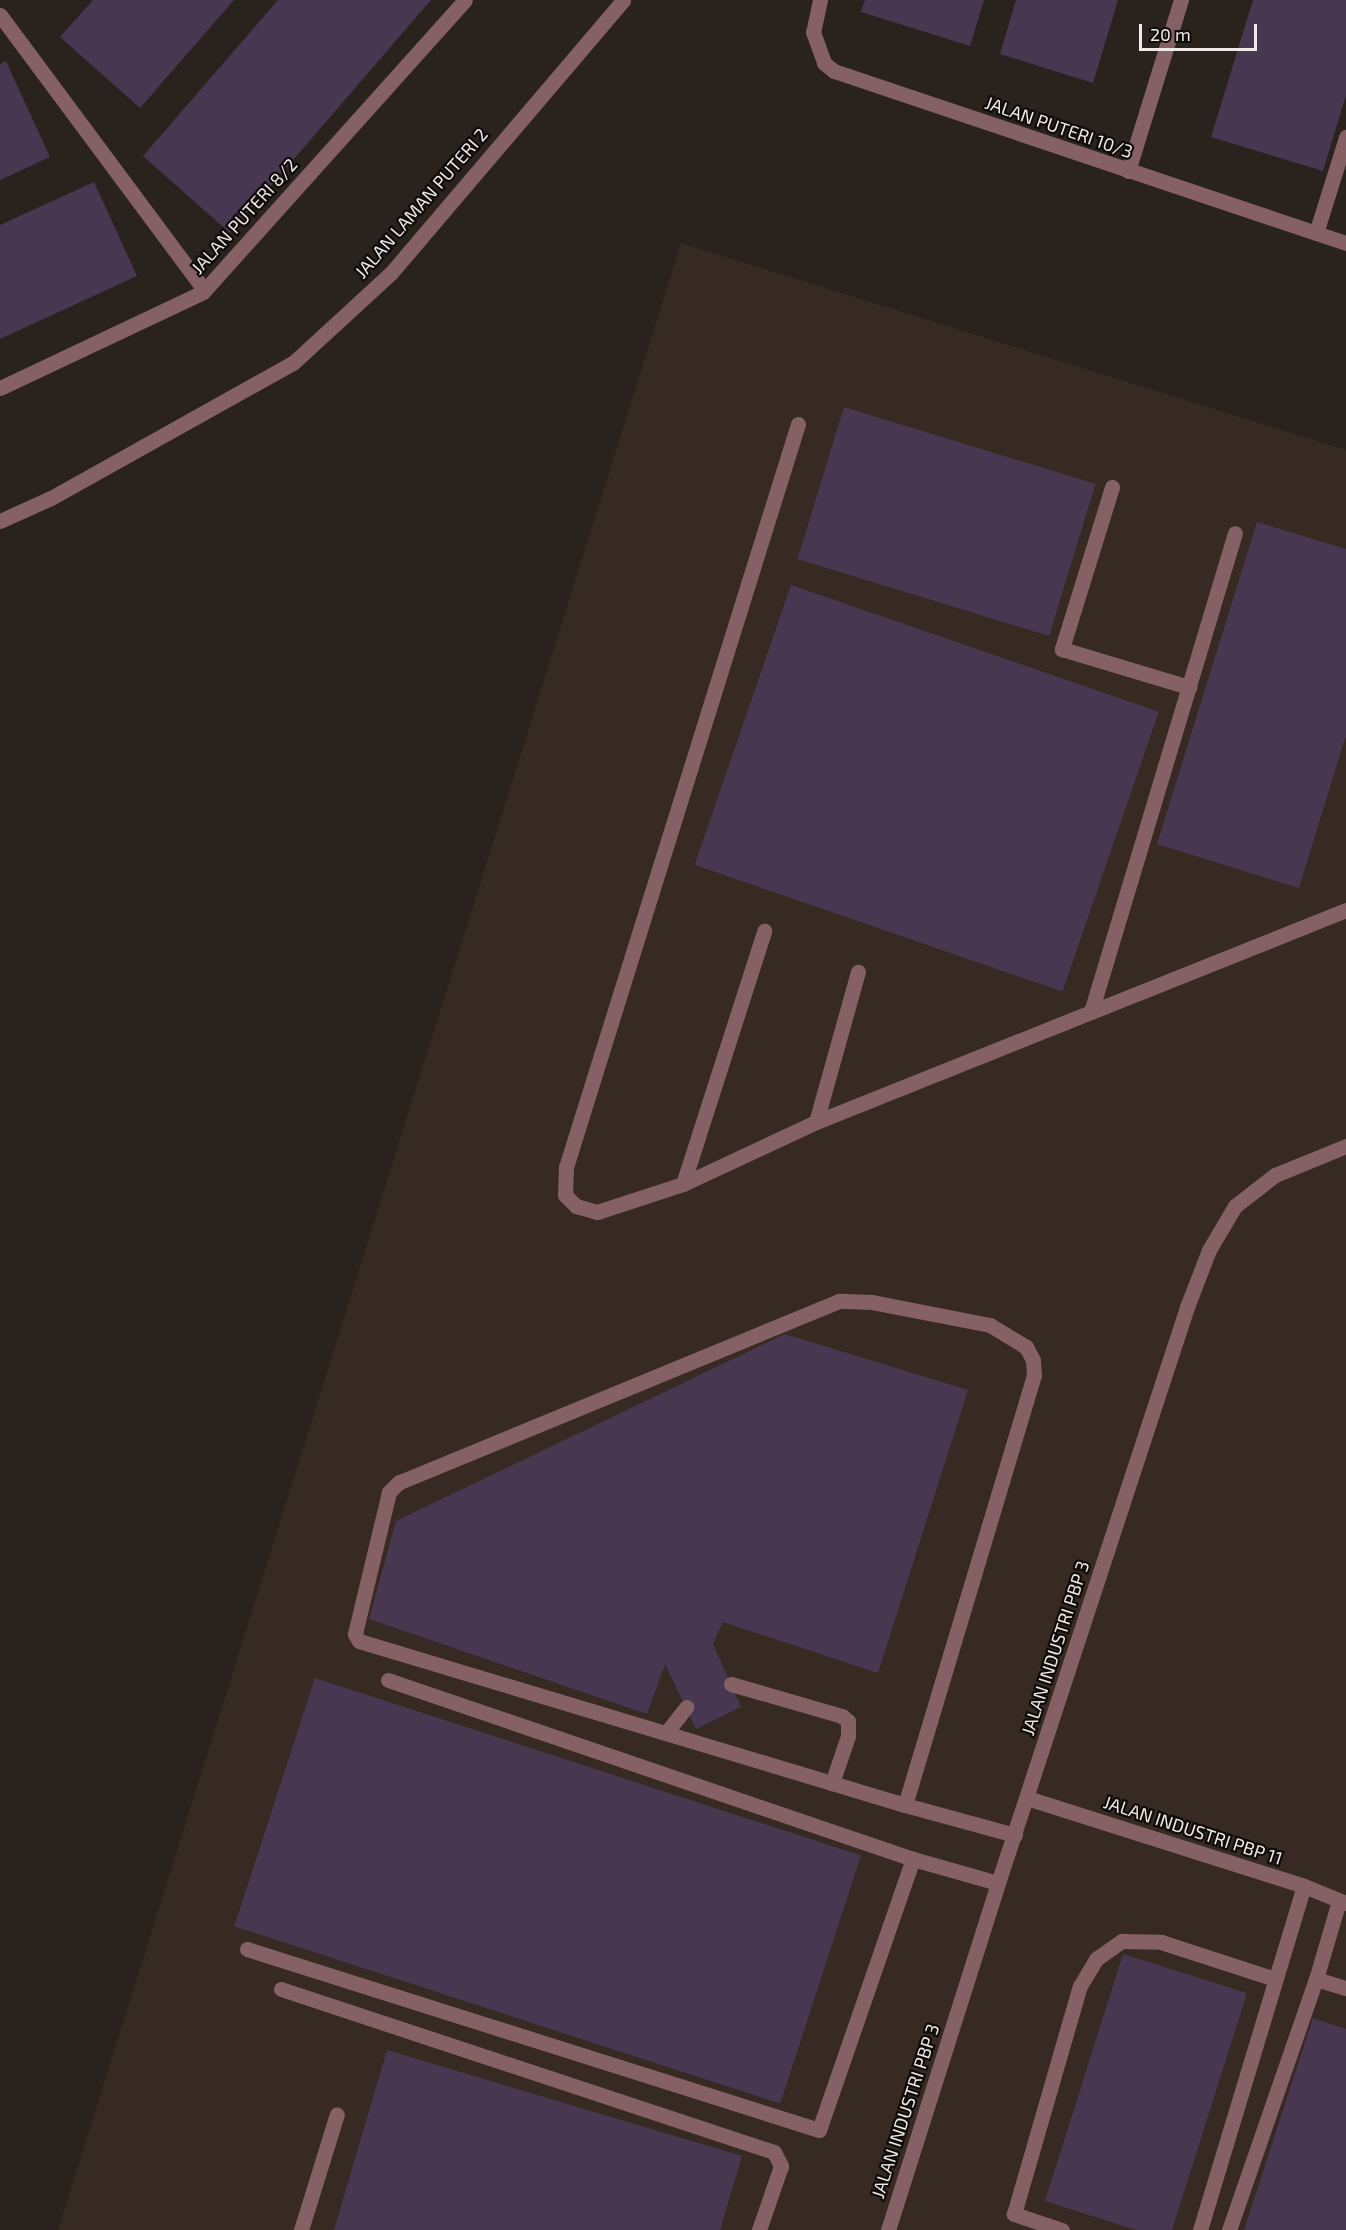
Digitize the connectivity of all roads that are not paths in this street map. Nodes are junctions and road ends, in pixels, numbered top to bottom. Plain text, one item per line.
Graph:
1 (465, 0) edge
2 (623, 0) edge
3 (820, 0) edge
4 (1181, 0) edge
5 (0, 15) edge
6 (1346, 137) edge
7 (1128, 171) junction
8 (1316, 234) junction
9 (1346, 243) edge
10 (204, 290) junction
11 (0, 388) edge
12 (798, 424) dead end
13 (1112, 487) dead end
14 (0, 521) edge
15 (1235, 533) dead end
16 (1189, 687) junction
17 (1346, 910) edge
18 (764, 931) dead end
19 (858, 972) dead end
20 (1091, 1012) junction
21 (816, 1122) junction
22 (1346, 1146) edge
23 (683, 1184) junction
24 (388, 1680) dead end
25 (731, 1684) dead end
26 (686, 1707) dead end
27 (666, 1733) junction
28 (832, 1783) junction
29 (1027, 1798) junction
30 (905, 1805) junction
31 (1015, 1835) junction
32 (914, 1859) junction
33 (998, 1883) junction
34 (1304, 1886) junction
35 (1342, 1902) edge
36 (247, 1949) dead end
37 (1275, 1979) junction
38 (1316, 1979) junction
39 (1346, 1988) edge
40 (281, 1989) dead end
41 (337, 2114) dead end
42 (301, 2230) edge
43 (759, 2230) edge
44 (888, 2230) edge
45 (1062, 2230) edge
46 (1200, 2230) edge
47 (1229, 2230) edge

1 - 10 street, JALAN PUTERI 8/2
2 - 14 street, JALAN LAMAN PUTERI 2
3 - 7 street, JALAN PUTERI 10/3
4 - 7 street
5 - 10 street
6 - 8 street
7 - 8 street, JALAN PUTERI 10/3
8 - 9 street, JALAN PUTERI 10/3
10 - 11 street, JALAN PUTERI 8/2
12 - 23 street
13 - 16 street
15 - 16 street
16 - 20 street
17 - 20 street
18 - 23 street
19 - 21 street
20 - 21 street
21 - 23 street
22 - 29 street, JALAN INDUSTRI PBP 3
24 - 32 street
25 - 28 street
26 - 27 street
27 - 28 street
27 - 30 street
28 - 30 street
29 - 31 street, JALAN INDUSTRI PBP 3
29 - 34 street, JALAN INDUSTRI PBP 11
30 - 31 street
31 - 33 street, JALAN INDUSTRI PBP 3
32 - 33 street
32 - 36 street
33 - 44 street, JALAN INDUSTRI PBP 3
34 - 35 street, JALAN INDUSTRI PBP 11
34 - 37 street
35 - 38 street
37 - 45 street
37 - 46 street
38 - 39 street
38 - 47 street
40 - 43 street
41 - 42 street

